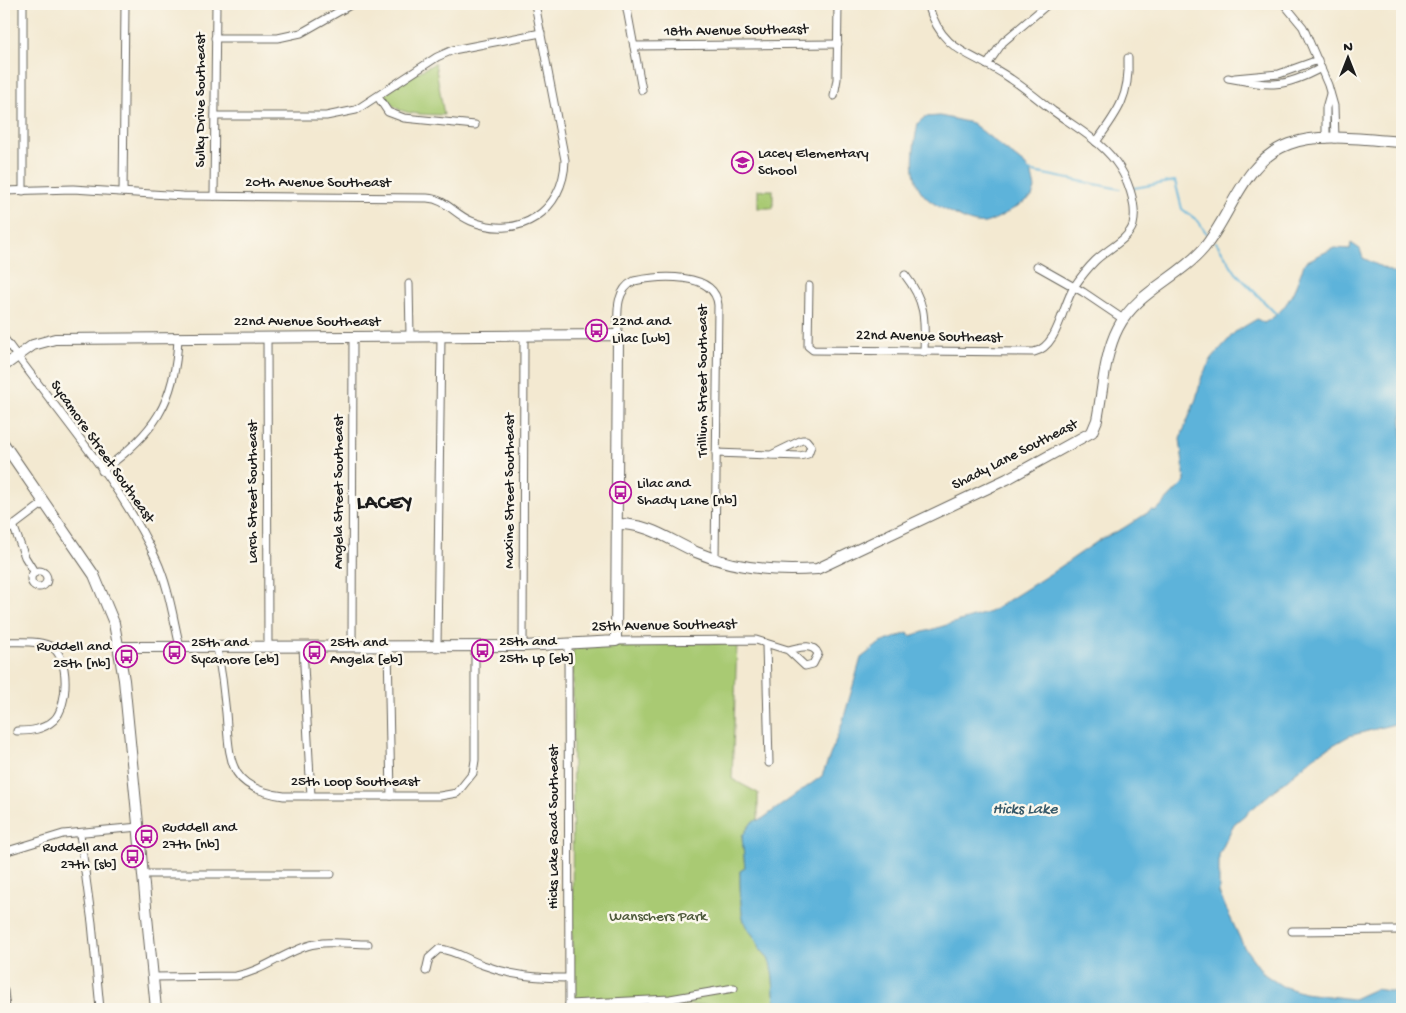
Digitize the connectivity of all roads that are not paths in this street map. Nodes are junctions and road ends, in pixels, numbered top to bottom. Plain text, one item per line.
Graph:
1 (23, 4) edge
2 (125, 4) edge
3 (216, 4) edge
4 (352, 4) edge
5 (535, 4) edge
6 (626, 4) edge
7 (838, 4) edge
8 (928, 4) edge
9 (1048, 4) edge
10 (1284, 4) edge
11 (541, 33) junction
12 (216, 38) junction
13 (838, 44) junction
14 (634, 46) junction
15 (1128, 58) dead end
16 (1318, 60) junction
17 (987, 65) junction
18 (1321, 68) junction
19 (642, 90) dead end
20 (834, 96) dead end
21 (378, 97) junction
22 (215, 116) junction
23 (475, 125) dead end
24 (1331, 139) junction
25 (1096, 142) junction
26 (1402, 142) edge
27 (4, 191) edge
28 (23, 191) junction
29 (123, 192) junction
30 (214, 196) junction
31 (1037, 266) dead end
32 (905, 275) dead end
33 (409, 284) dead end
34 (809, 286) dead end
35 (1074, 287) junction
36 (1123, 319) junction
37 (618, 335) junction
38 (353, 336) junction
39 (410, 336) junction
40 (441, 336) junction
41 (524, 336) junction
42 (267, 337) junction
43 (4, 338) edge
44 (178, 338) junction
45 (924, 352) junction
46 (17, 356) junction
47 (4, 366) edge
48 (4, 444) edge
49 (716, 454) junction
50 (771, 455) junction
51 (102, 472) junction
52 (45, 502) junction
53 (617, 524) junction
54 (13, 525) junction
55 (4, 533) edge
56 (715, 559) junction
57 (35, 573) dead end
58 (616, 641) junction
59 (4, 642) edge
60 (568, 644) junction
61 (766, 645) junction
62 (475, 646) junction
63 (523, 646) junction
64 (119, 647) junction
65 (180, 647) junction
66 (217, 647) junction
67 (268, 647) junction
68 (303, 647) junction
69 (352, 647) junction
70 (388, 647) junction
71 (437, 647) junction
72 (788, 650) dead end
73 (17, 731) dead end
74 (769, 764) dead end
75 (311, 796) junction
76 (391, 796) junction
77 (139, 827) junction
78 (80, 834) junction
79 (4, 852) edge
80 (143, 874) junction
81 (331, 874) dead end
82 (1402, 930) edge
83 (1292, 931) dead end
84 (368, 944) dead end
85 (426, 971) dead end
86 (154, 977) junction
87 (568, 978) junction
88 (734, 988) dead end
89 (4, 991) edge
90 (5, 1000) edge
91 (569, 1007) edge
92 (6, 1009) edge
93 (100, 1009) edge
94 (156, 1009) edge

1 - 28 street
2 - 29 street
3 - 12 street, Sulky Drive Southeast
4 - 12 street
5 - 11 street
6 - 14 street
7 - 13 street
8 - 17 street
9 - 17 street
10 - 16 street
11 - 21 street
11 - 30 street, 20th Avenue Southeast
12 - 22 street, Sulky Drive Southeast
13 - 14 street, 18th Avenue Southeast
13 - 20 street
14 - 19 street
15 - 25 street
16 - 18 street
16 - 18 street
17 - 25 street
18 - 24 street
21 - 22 street
21 - 23 street
22 - 30 street, Sulky Drive Southeast
24 - 26 street, Shady Lane Southeast
24 - 36 street, Shady Lane Southeast
25 - 35 street
27 - 28 street, 20th Avenue Southeast
28 - 29 street, 20th Avenue Southeast
29 - 30 street, 20th Avenue Southeast
31 - 35 street
32 - 45 street
33 - 39 street
34 - 45 street, 22nd Avenue Southeast
35 - 36 street
35 - 45 street, 22nd Avenue Southeast
36 - 56 street, Shady Lane Southeast
37 - 41 street, 22nd Avenue Southeast
37 - 49 street, Trillium Street Southeast
37 - 53 street
38 - 39 street, 22nd Avenue Southeast
38 - 42 street, 22nd Avenue Southeast
38 - 69 street, Angela Street Southeast
39 - 40 street, 22nd Avenue Southeast
40 - 41 street, 22nd Avenue Southeast
40 - 71 street
41 - 63 street, Maxine Street Southeast
42 - 44 street, 22nd Avenue Southeast
42 - 67 street, Larch Street Southeast
43 - 46 street, Sycamore Street Southeast
44 - 46 street, 22nd Avenue Southeast
44 - 51 street
46 - 47 street, 22nd Avenue Southeast
46 - 51 street, Sycamore Street Southeast
48 - 52 street
49 - 50 street
49 - 56 street, Trillium Street Southeast
50 - 50 street
51 - 65 street, Sycamore Street Southeast
52 - 54 street
52 - 64 street
53 - 56 street, Shady Lane Southeast
53 - 58 street
54 - 55 street
54 - 57 street
58 - 60 street, 25th Avenue Southeast
58 - 61 street, 25th Avenue Southeast
59 - 73 street
60 - 63 street, 25th Avenue Southeast
60 - 87 street, Hicks Lake Road Southeast
61 - 72 street, 25th Avenue Southeast
61 - 74 street
62 - 63 street, 25th Avenue Southeast
62 - 71 street, 25th Avenue Southeast
62 - 76 street, 25th Loop Southeast
64 - 65 street, 25th Avenue Southeast
64 - 77 street
65 - 66 street, 25th Avenue Southeast
66 - 67 street, 25th Avenue Southeast
66 - 75 street, 25th Loop Southeast
67 - 68 street, 25th Avenue Southeast
68 - 69 street, 25th Avenue Southeast
68 - 75 street
69 - 70 street, 25th Avenue Southeast
70 - 71 street, 25th Avenue Southeast
70 - 76 street
75 - 76 street, 25th Loop Southeast
77 - 78 street
77 - 80 street
78 - 79 street
78 - 93 street
80 - 81 street
80 - 86 street
82 - 83 street
84 - 86 street
85 - 87 street
86 - 94 street
87 - 91 street, Hicks Lake Road Southeast
88 - 91 street
89 - 90 street
90 - 92 street

